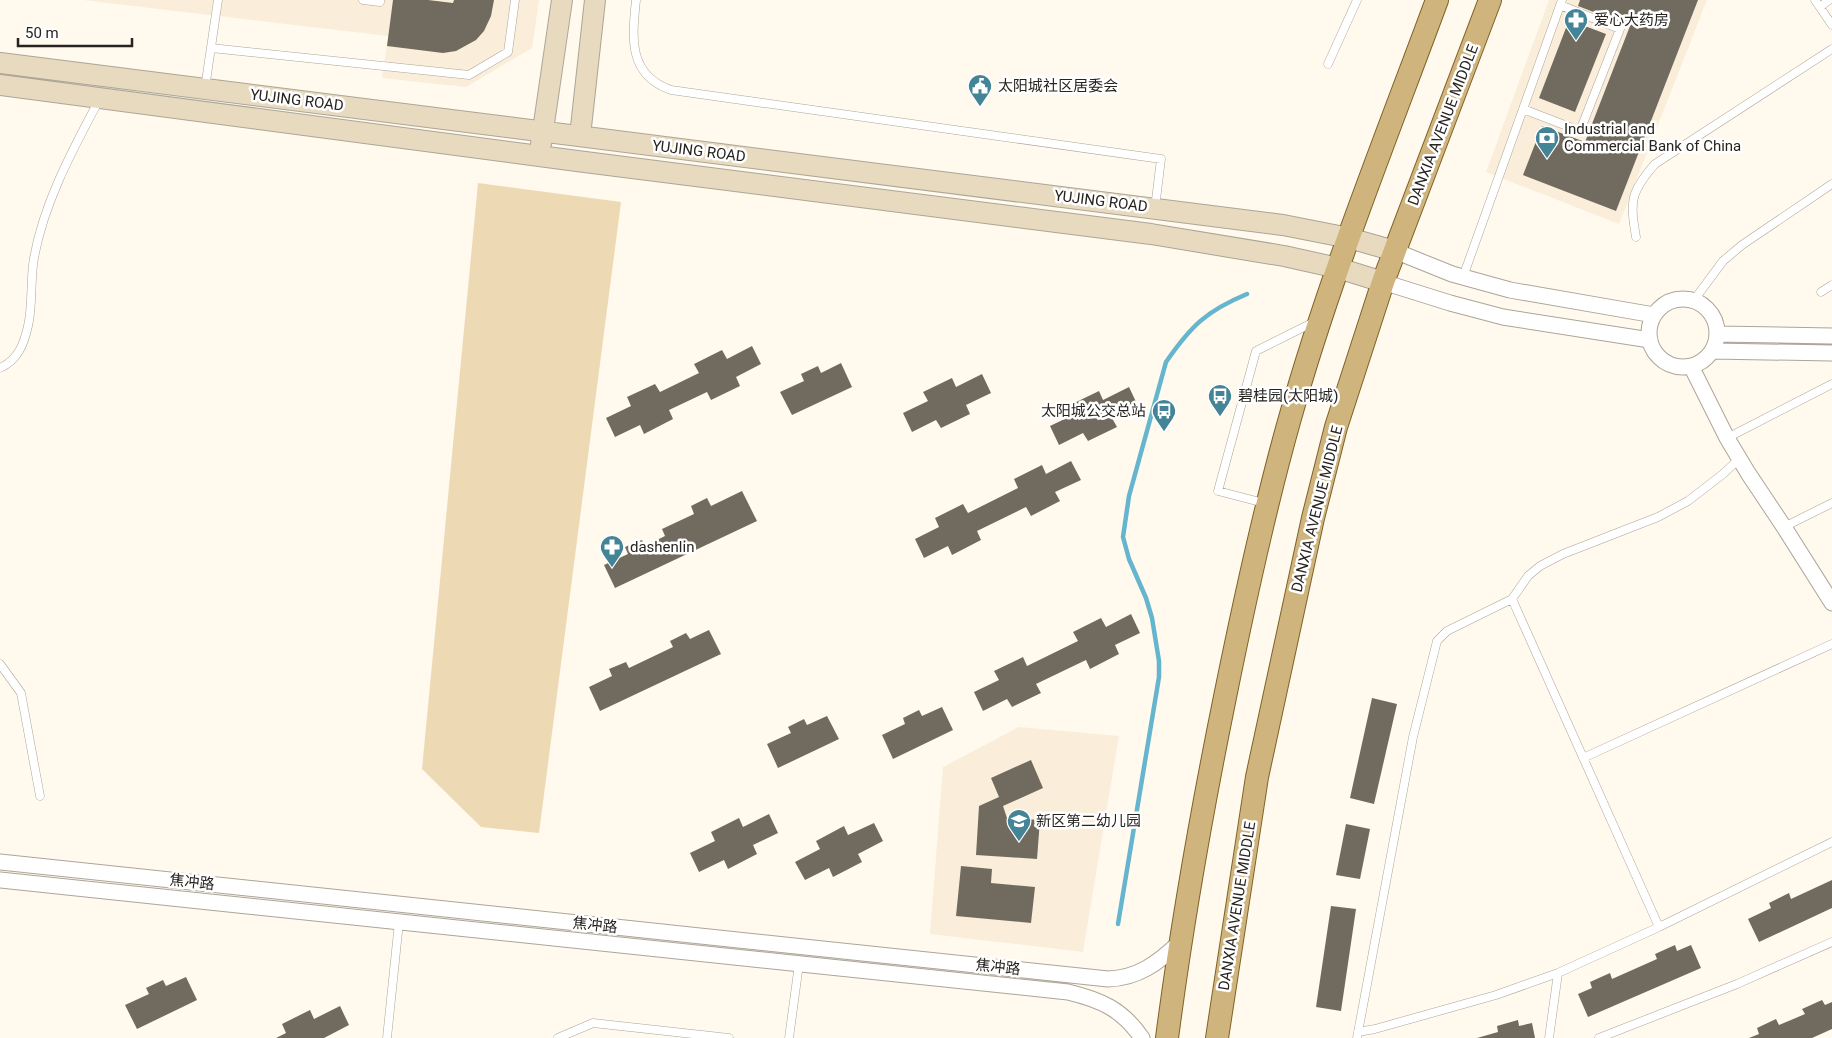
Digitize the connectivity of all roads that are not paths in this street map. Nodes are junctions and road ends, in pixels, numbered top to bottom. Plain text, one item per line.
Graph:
1 (218, 0) edge
2 (364, 0) edge
3 (380, 0) edge
4 (515, 0) edge
5 (562, 0) edge
6 (595, 0) edge
7 (636, 0) edge
8 (1357, 0) edge
9 (1437, 0) edge
10 (1490, 0) edge
11 (1829, 0) edge
12 (1561, 3) edge
13 (1818, 3) edge
14 (1832, 25) edge
15 (211, 48) junction
16 (1832, 49) edge
17 (0, 62) edge
18 (1328, 64) dead end
19 (0, 85) edge
20 (205, 88) junction
21 (100, 98) junction
22 (1523, 109) junction
23 (543, 131) junction
24 (580, 136) junction
25 (539, 156) junction
26 (1832, 184) edge
27 (1156, 208) junction
28 (1636, 237) dead end
29 (1349, 238) junction
30 (1395, 251) junction
31 (1338, 268) junction
32 (1463, 277) junction
33 (1383, 282) junction
34 (1832, 285) edge
35 (1821, 292) dead end
36 (1694, 300) junction
37 (1654, 315) junction
38 (1321, 318) junction
39 (1718, 334) junction
40 (1832, 336) edge
41 (1650, 340) junction
42 (1712, 351) junction
43 (1832, 353) edge
44 (1691, 366) junction
45 (0, 368) edge
46 (1832, 384) edge
47 (1727, 438) junction
48 (1739, 459) junction
49 (1832, 503) edge
50 (1267, 504) junction
51 (1784, 527) junction
52 (1512, 599) junction
53 (1832, 603) edge
54 (1832, 644) edge
55 (0, 664) edge
56 (1583, 758) junction
57 (40, 796) dead end
58 (1832, 842) edge
59 (0, 862) edge
60 (0, 880) edge
61 (399, 922) junction
62 (1659, 927) junction
63 (1832, 942) edge
64 (1179, 943) junction
65 (799, 964) junction
66 (1558, 973) junction
67 (1358, 1035) edge
68 (387, 1038) edge
69 (558, 1038) edge
70 (729, 1038) edge
71 (789, 1038) edge
72 (1142, 1038) edge
73 (1167, 1038) edge
74 (1216, 1038) edge
75 (1549, 1038) edge
76 (1600, 1038) edge

1 - 15 lane
2 - 3 lane
4 - 15 lane
5 - 23 main road
6 - 24 main road
7 - 27 lane
8 - 18 lane
9 - 29 main road
10 - 30 main road, DANXIA AVENUE MIDDLE
11 - 13 lane
12 - 22 lane
12 - 22 lane
13 - 14 lane
15 - 20 lane
16 - 28 lane
17 - 20 main road, YUJING ROAD
19 - 21 main road, YUJING ROAD
20 - 23 main road, YUJING ROAD
21 - 25 main road, YUJING ROAD
21 - 45 lane
22 - 32 lane
23 - 24 main road, YUJING ROAD
23 - 25 main road
24 - 27 main road, YUJING ROAD
25 - 31 main road, YUJING ROAD
26 - 36 lane
27 - 29 main road, YUJING ROAD
29 - 30 main road, YUJING ROAD
29 - 31 main road
30 - 32 street
30 - 33 main road, DANXIA AVENUE MIDDLE
31 - 33 main road, YUJING ROAD
31 - 38 main road
32 - 37 street
33 - 41 street
33 - 74 main road, DANXIA AVENUE MIDDLE
34 - 35 lane
36 - 37 street
36 - 39 street
37 - 41 street
38 - 50 main road
38 - 50 lane
39 - 40 street
39 - 42 street
41 - 44 street
42 - 43 street
42 - 44 street
44 - 47 street
46 - 47 lane
47 - 48 street
48 - 51 street
48 - 52 lane
49 - 51 lane
50 - 64 main road
51 - 53 street
52 - 56 lane
52 - 67 lane
54 - 56 lane
55 - 57 lane
56 - 62 lane
58 - 62 lane
59 - 64 street, 焦冲路
60 - 61 street, 焦冲路
61 - 65 street, 焦冲路
61 - 68 lane
62 - 66 lane
63 - 76 lane
64 - 73 main road
65 - 71 lane
65 - 72 street, 焦冲路
66 - 67 lane
66 - 75 lane
69 - 70 lane

